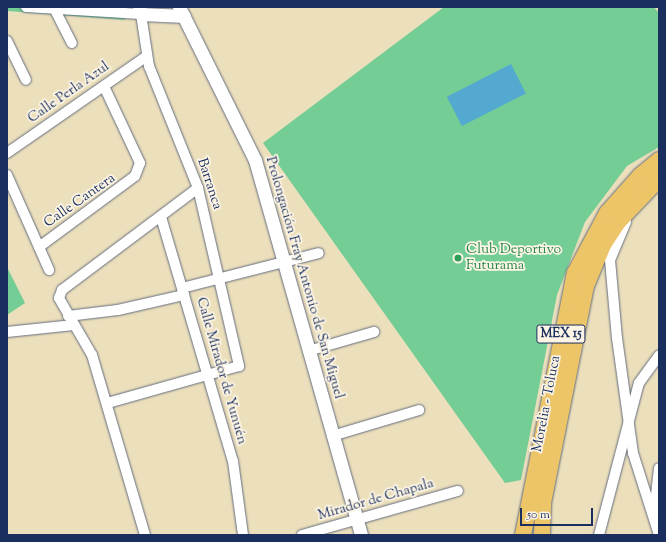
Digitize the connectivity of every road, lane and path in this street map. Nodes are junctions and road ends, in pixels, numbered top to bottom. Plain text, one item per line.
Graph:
1 (26, 7) edge
2 (55, 10) junction
3 (140, 11) edge
4 (181, 12) edge
5 (7, 41) edge
6 (72, 44) dead end
7 (147, 56) junction
8 (26, 80) dead end
9 (104, 86) junction
10 (7, 153) edge
11 (659, 160) edge
12 (7, 175) edge
13 (657, 180) edge
14 (198, 188) junction
15 (161, 217) junction
16 (39, 247) junction
17 (319, 253) dead end
18 (283, 262) junction
19 (49, 270) dead end
20 (221, 278) junction
21 (183, 292) junction
22 (68, 316) junction
23 (74, 326) junction
24 (7, 332) edge
25 (374, 332) dead end
26 (308, 351) junction
27 (659, 355) edge
28 (206, 375) junction
29 (107, 403) junction
30 (419, 410) dead end
31 (629, 414) junction
32 (332, 436) junction
33 (658, 472) edge
34 (642, 482) junction
35 (458, 491) dead end
36 (653, 516) junction
37 (357, 520) junction
38 (145, 535) edge
39 (243, 535) edge
40 (302, 535) edge
41 (361, 535) edge
42 (523, 535) edge
43 (542, 535) edge
44 (599, 535) edge
45 (659, 535) edge

1 - 2 street
2 - 3 street
2 - 6 street
3 - 4 street
3 - 7 street, Barranca
4 - 18 street, Prolongación Fray Antonio de San Miguel
5 - 8 street
7 - 9 street, Calle Perla Azul
7 - 14 street, Barranca
9 - 10 street, Calle Perla Azul
9 - 16 street, Calle Cantera
11 - 42 main road, Morelia - Toluca / MEX 15
12 - 16 street
13 - 31 street
13 - 43 main road, MEX 15
14 - 15 street
14 - 20 street, Barranca
15 - 21 street, Calle Mirador de Yunuén
15 - 22 street
16 - 19 street
17 - 18 street
18 - 20 street
18 - 26 street, Prolongación Fray Antonio de San Miguel
20 - 21 street
20 - 28 street, Barranca
21 - 22 street
21 - 28 street, Calle Mirador de Yunuén
22 - 23 street
23 - 24 street
23 - 29 street
25 - 26 street
26 - 32 street, Prolongación Fray Antonio de San Miguel
27 - 31 street
28 - 29 street
28 - 39 street, Calle Mirador de Yunuén
29 - 38 street
30 - 32 street
31 - 34 street
31 - 44 street
32 - 37 street, Prolongación Fray Antonio de San Miguel
33 - 34 street
33 - 36 street
34 - 36 street
35 - 37 street, Mirador de Chapala
36 - 45 street
37 - 40 street, Mirador de Chapala
37 - 41 street, Prolongación Fray Antonio de San Miguel

